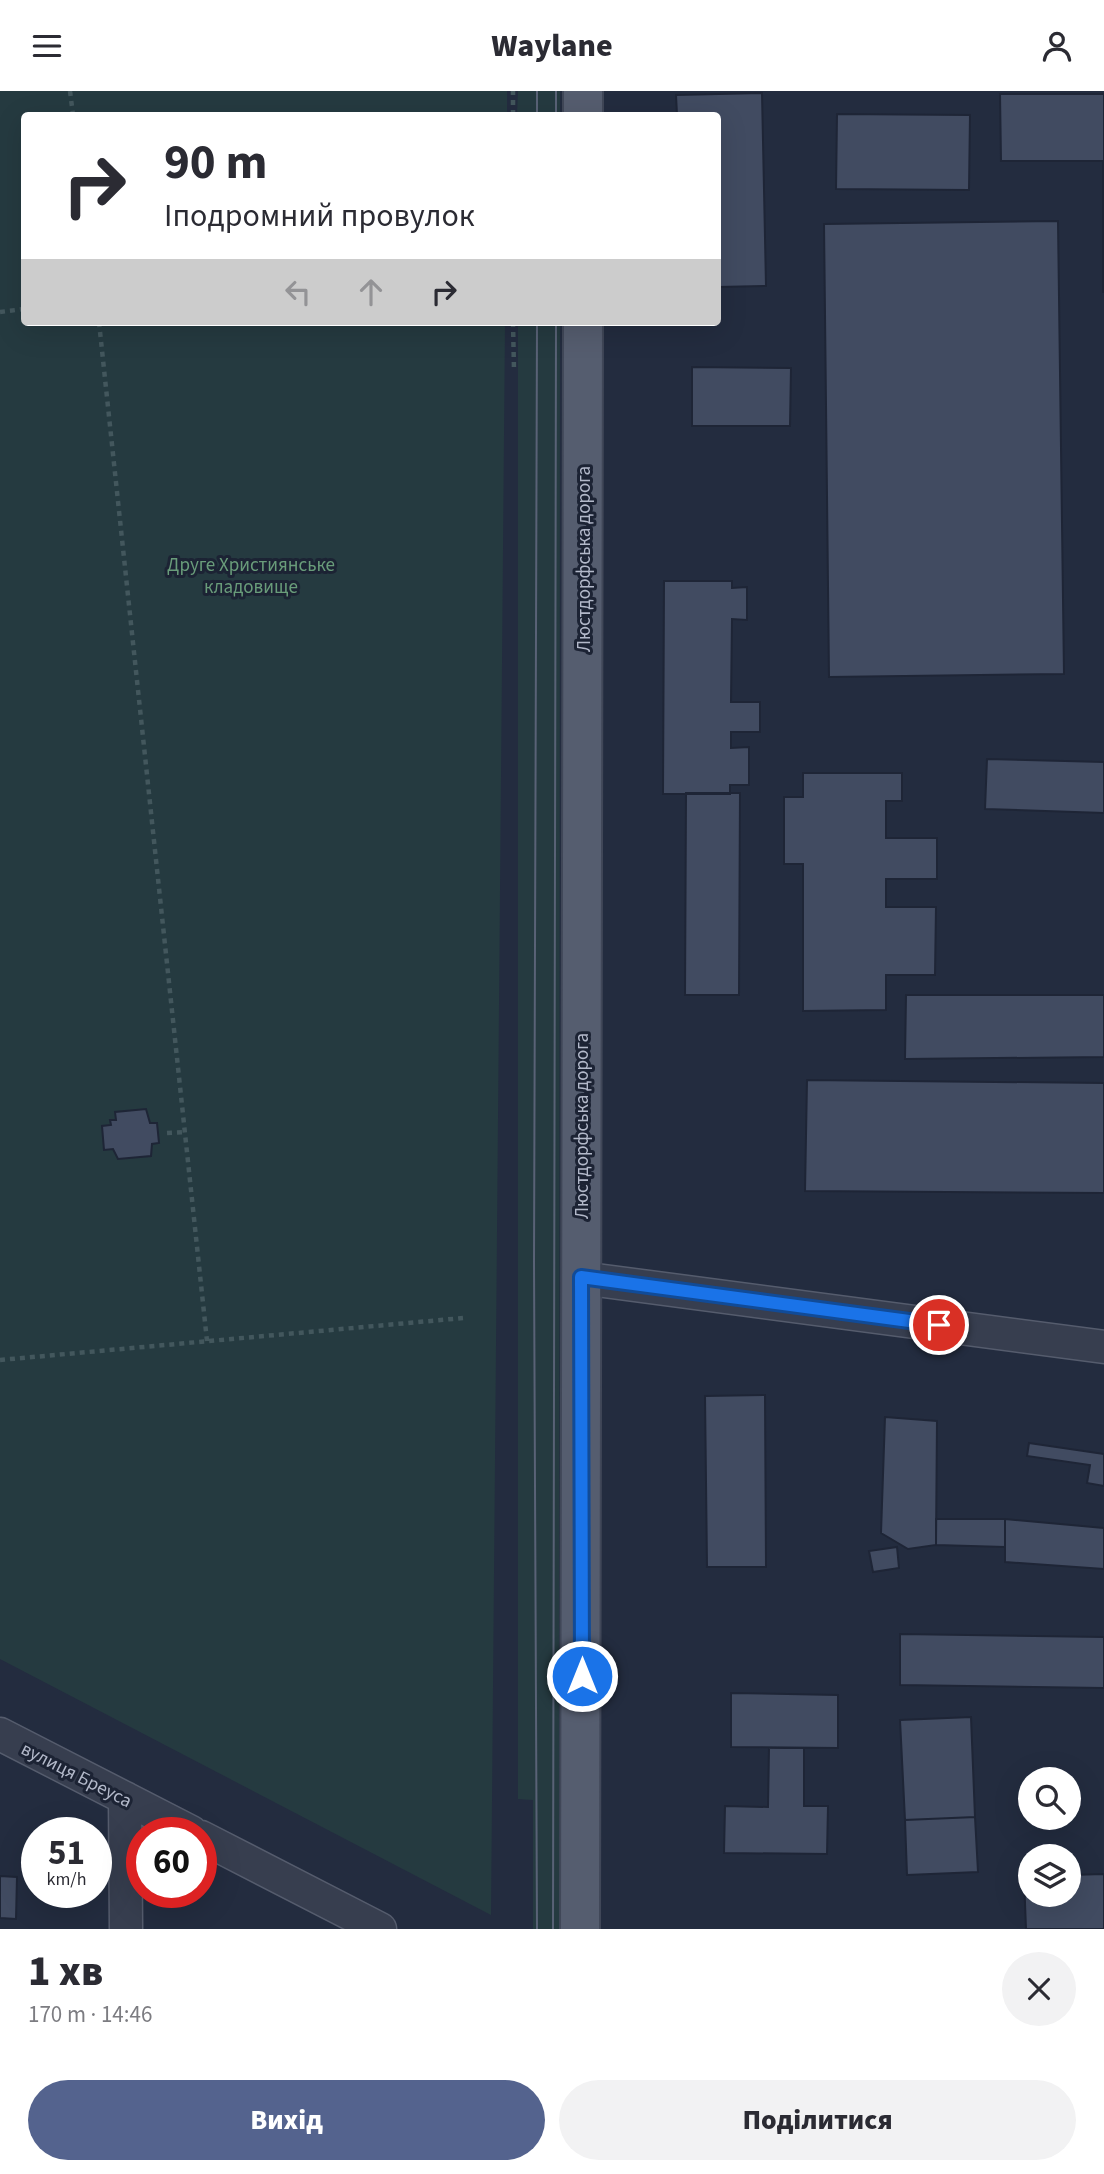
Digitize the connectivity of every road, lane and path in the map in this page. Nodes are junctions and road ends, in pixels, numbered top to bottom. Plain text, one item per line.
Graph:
1 (69, 91) edge
2 (513, 91) edge
3 (583, 91) edge
4 (72, 112) edge
5 (513, 112) edge
6 (583, 112) edge
7 (21, 309) edge
8 (0, 312) edge
9 (99, 326) edge
10 (513, 326) edge
11 (583, 326) edge
12 (514, 370) dead end
13 (185, 1132) junction
14 (167, 1133) dead end
15 (581, 1277) junction
16 (463, 1318) dead end
17 (207, 1341) junction
18 (1104, 1347) edge
19 (0, 1360) edge
20 (0, 1734) edge
21 (125, 1798) junction
22 (162, 1817) edge
23 (217, 1845) edge
24 (126, 1929) edge
25 (380, 1929) edge
26 (580, 1929) edge

1 - 4 path
2 - 5 path
3 - 6 main road
7 - 8 path
9 - 13 path
10 - 12 path
11 - 15 main road, Люстдорфська дорога
13 - 14 path
13 - 17 path
15 - 18 street
15 - 26 main road, Люстдорфська дорога
16 - 17 path
17 - 19 path
20 - 21 street, вулиця Бреуса
21 - 22 street, вулиця Бреуса
21 - 24 street
23 - 25 street

